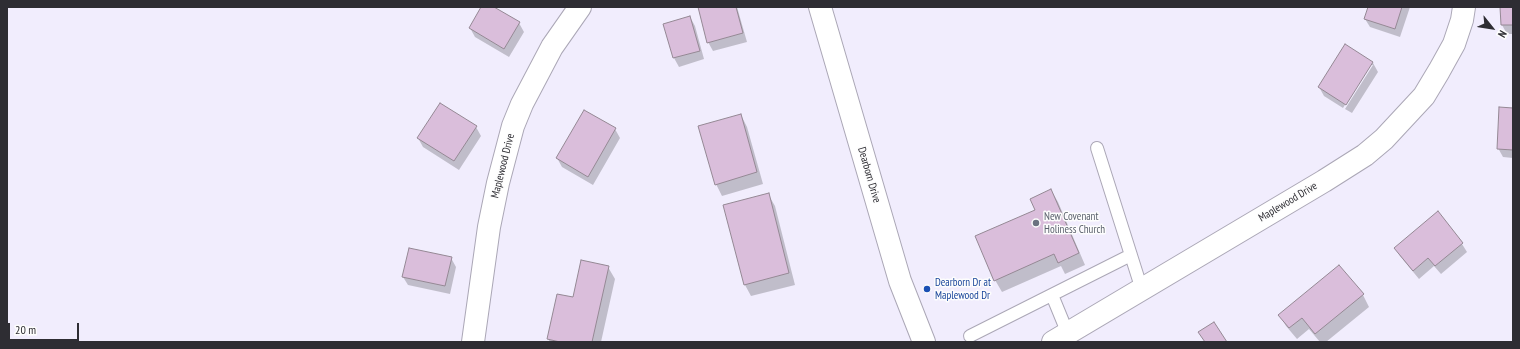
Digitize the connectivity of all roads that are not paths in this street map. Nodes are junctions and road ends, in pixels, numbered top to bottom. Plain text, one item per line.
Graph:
1 (580, 7) edge
2 (820, 7) edge
3 (1464, 7) edge
4 (1097, 148) dead end
5 (1131, 255) junction
6 (1142, 290) junction
7 (1052, 295) junction
8 (970, 336) dead end
9 (1060, 338) edge
10 (473, 342) edge
11 (924, 342) edge

1 - 10 street, Maplewood Drive
2 - 11 street, Dearborn Drive
3 - 6 street, Maplewood Drive
4 - 5 lane
5 - 6 lane
5 - 7 lane
6 - 9 street, Maplewood Drive
7 - 8 lane
7 - 9 lane

